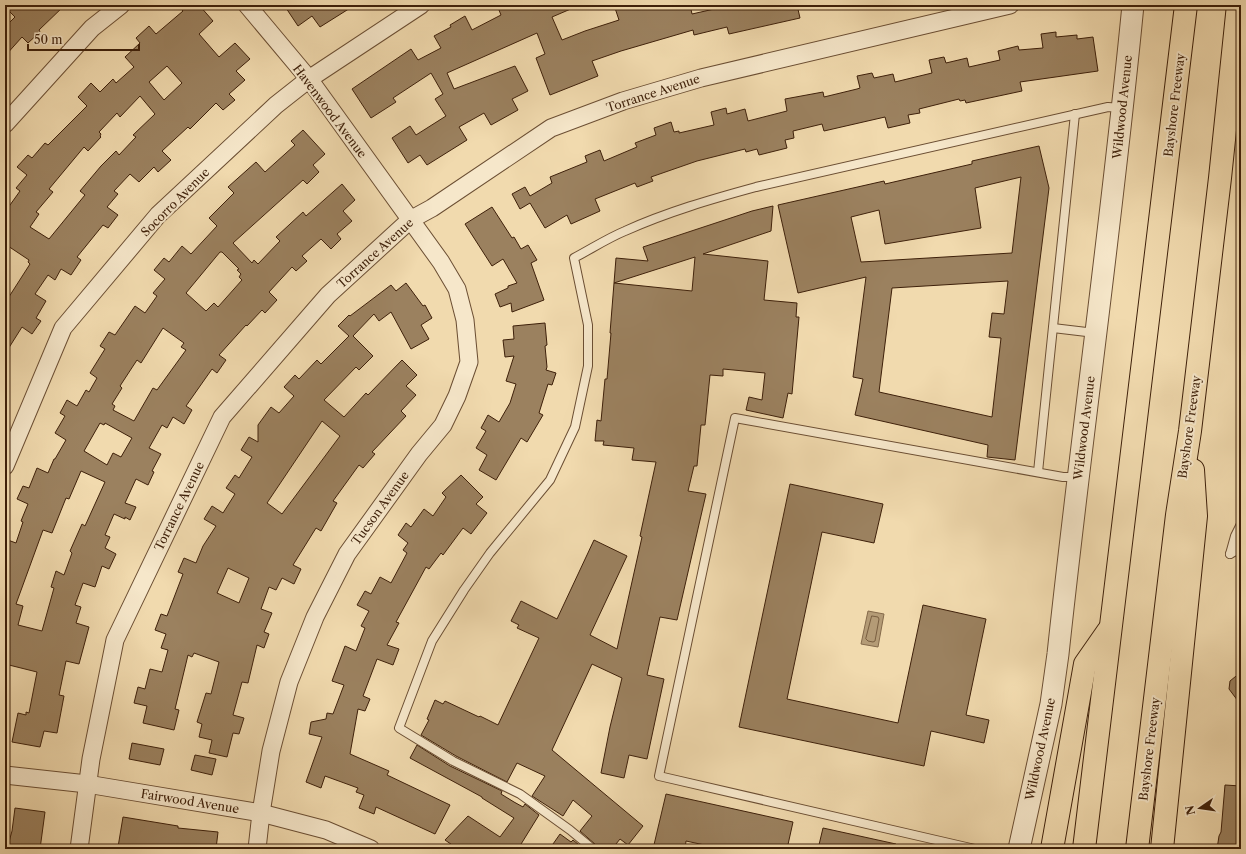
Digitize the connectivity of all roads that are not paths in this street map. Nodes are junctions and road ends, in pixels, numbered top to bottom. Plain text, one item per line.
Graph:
1 (121, 5) edge
2 (247, 5) edge
3 (422, 5) edge
4 (1010, 5) edge
5 (1132, 5) edge
6 (1186, 5) edge
7 (1238, 5) edge
8 (309, 79) junction
9 (1123, 108) junction
10 (1075, 114) junction
11 (5, 124) edge
12 (410, 220) junction
13 (1053, 328) junction
14 (1095, 333) junction
15 (1190, 431) junction
16 (5, 466) edge
17 (1038, 472) junction
18 (1071, 477) junction
19 (1241, 524) edge
20 (1238, 534) edge
21 (1241, 548) edge
22 (1110, 628) junction
23 (5, 775) edge
24 (87, 784) junction
25 (261, 813) junction
26 (79, 849) edge
27 (257, 849) edge
28 (371, 849) edge
29 (593, 849) edge
30 (975, 849) edge
31 (1019, 849) edge
32 (1052, 849) edge
33 (1084, 849) edge
34 (1136, 849) edge
35 (1162, 849) edge

1 - 11 street
2 - 8 street, Havenwood Avenue
3 - 8 street, Socorro Avenue
4 - 12 street, Torrance Avenue
5 - 9 street, Wildwood Avenue
6 - 22 highway, Bayshore Freeway
7 - 15 highway, Bayshore Freeway
8 - 12 street, Havenwood Avenue
8 - 16 street, Socorro Avenue
9 - 10 lane
9 - 14 street, Wildwood Avenue
10 - 13 lane
10 - 29 lane
12 - 24 street, Torrance Avenue
12 - 25 street, Tucson Avenue
13 - 14 lane
13 - 17 lane
14 - 18 street, Wildwood Avenue
15 - 34 highway, Bayshore Freeway
15 - 35 highway
17 - 18 lane
17 - 30 lane
18 - 31 street, Wildwood Avenue
19 - 20 lane
20 - 21 lane
22 - 32 highway
22 - 33 highway, Bayshore Freeway
23 - 24 street, Fairwood Avenue
24 - 25 street, Fairwood Avenue
24 - 26 street, Torrance Avenue
25 - 27 street, Tucson Avenue
25 - 28 street, Fairwood Avenue

